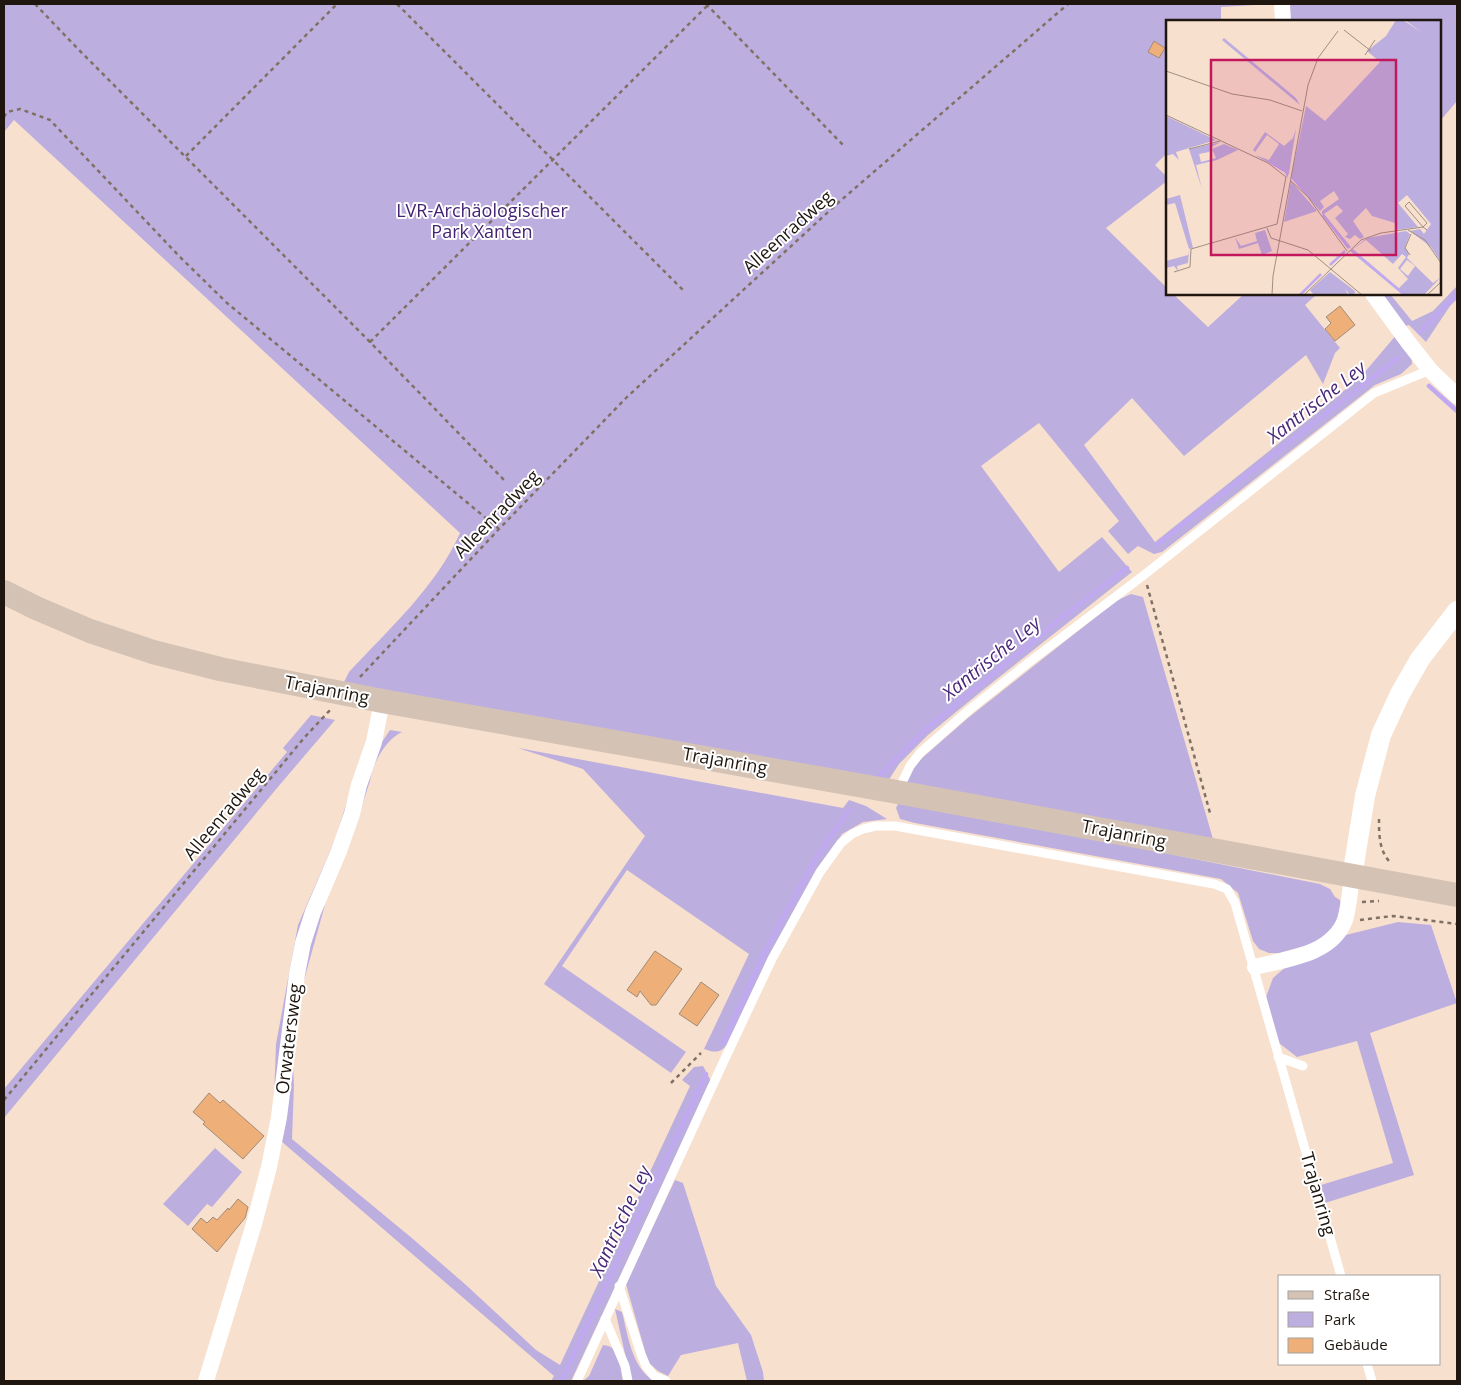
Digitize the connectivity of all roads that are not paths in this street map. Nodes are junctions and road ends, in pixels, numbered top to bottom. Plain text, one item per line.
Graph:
1 (1282, 4) edge
2 (1283, 20) edge
3 (1374, 295) edge
4 (1430, 370) junction
5 (1457, 396) edge
6 (4, 592) edge
7 (1457, 610) edge
8 (382, 701) junction
9 (897, 792) junction
10 (1352, 877) junction
11 (1457, 895) edge
12 (1255, 967) junction
13 (1278, 1057) junction
14 (1303, 1066) dead end
15 (1342, 1275) edge
16 (620, 1286) junction
17 (605, 1319) junction
18 (1367, 1365) edge
19 (206, 1381) edge
20 (576, 1381) edge
21 (628, 1381) edge
22 (666, 1381) edge
23 (1372, 1381) edge

1 - 2 street
3 - 4 street
4 - 5 street
4 - 9 lane
6 - 8 main road, Trajanring
7 - 10 street
8 - 9 main road, Trajanring
8 - 19 street, Orwatersweg
9 - 10 main road, Trajanring
10 - 11 main road, Trajanring
10 - 12 street
12 - 13 lane, Trajanring
12 - 16 lane, Trajanring
13 - 14 lane
13 - 15 lane, Trajanring
16 - 17 lane, Trajanring
16 - 22 lane
17 - 20 lane, Trajanring
17 - 21 lane
18 - 23 lane

